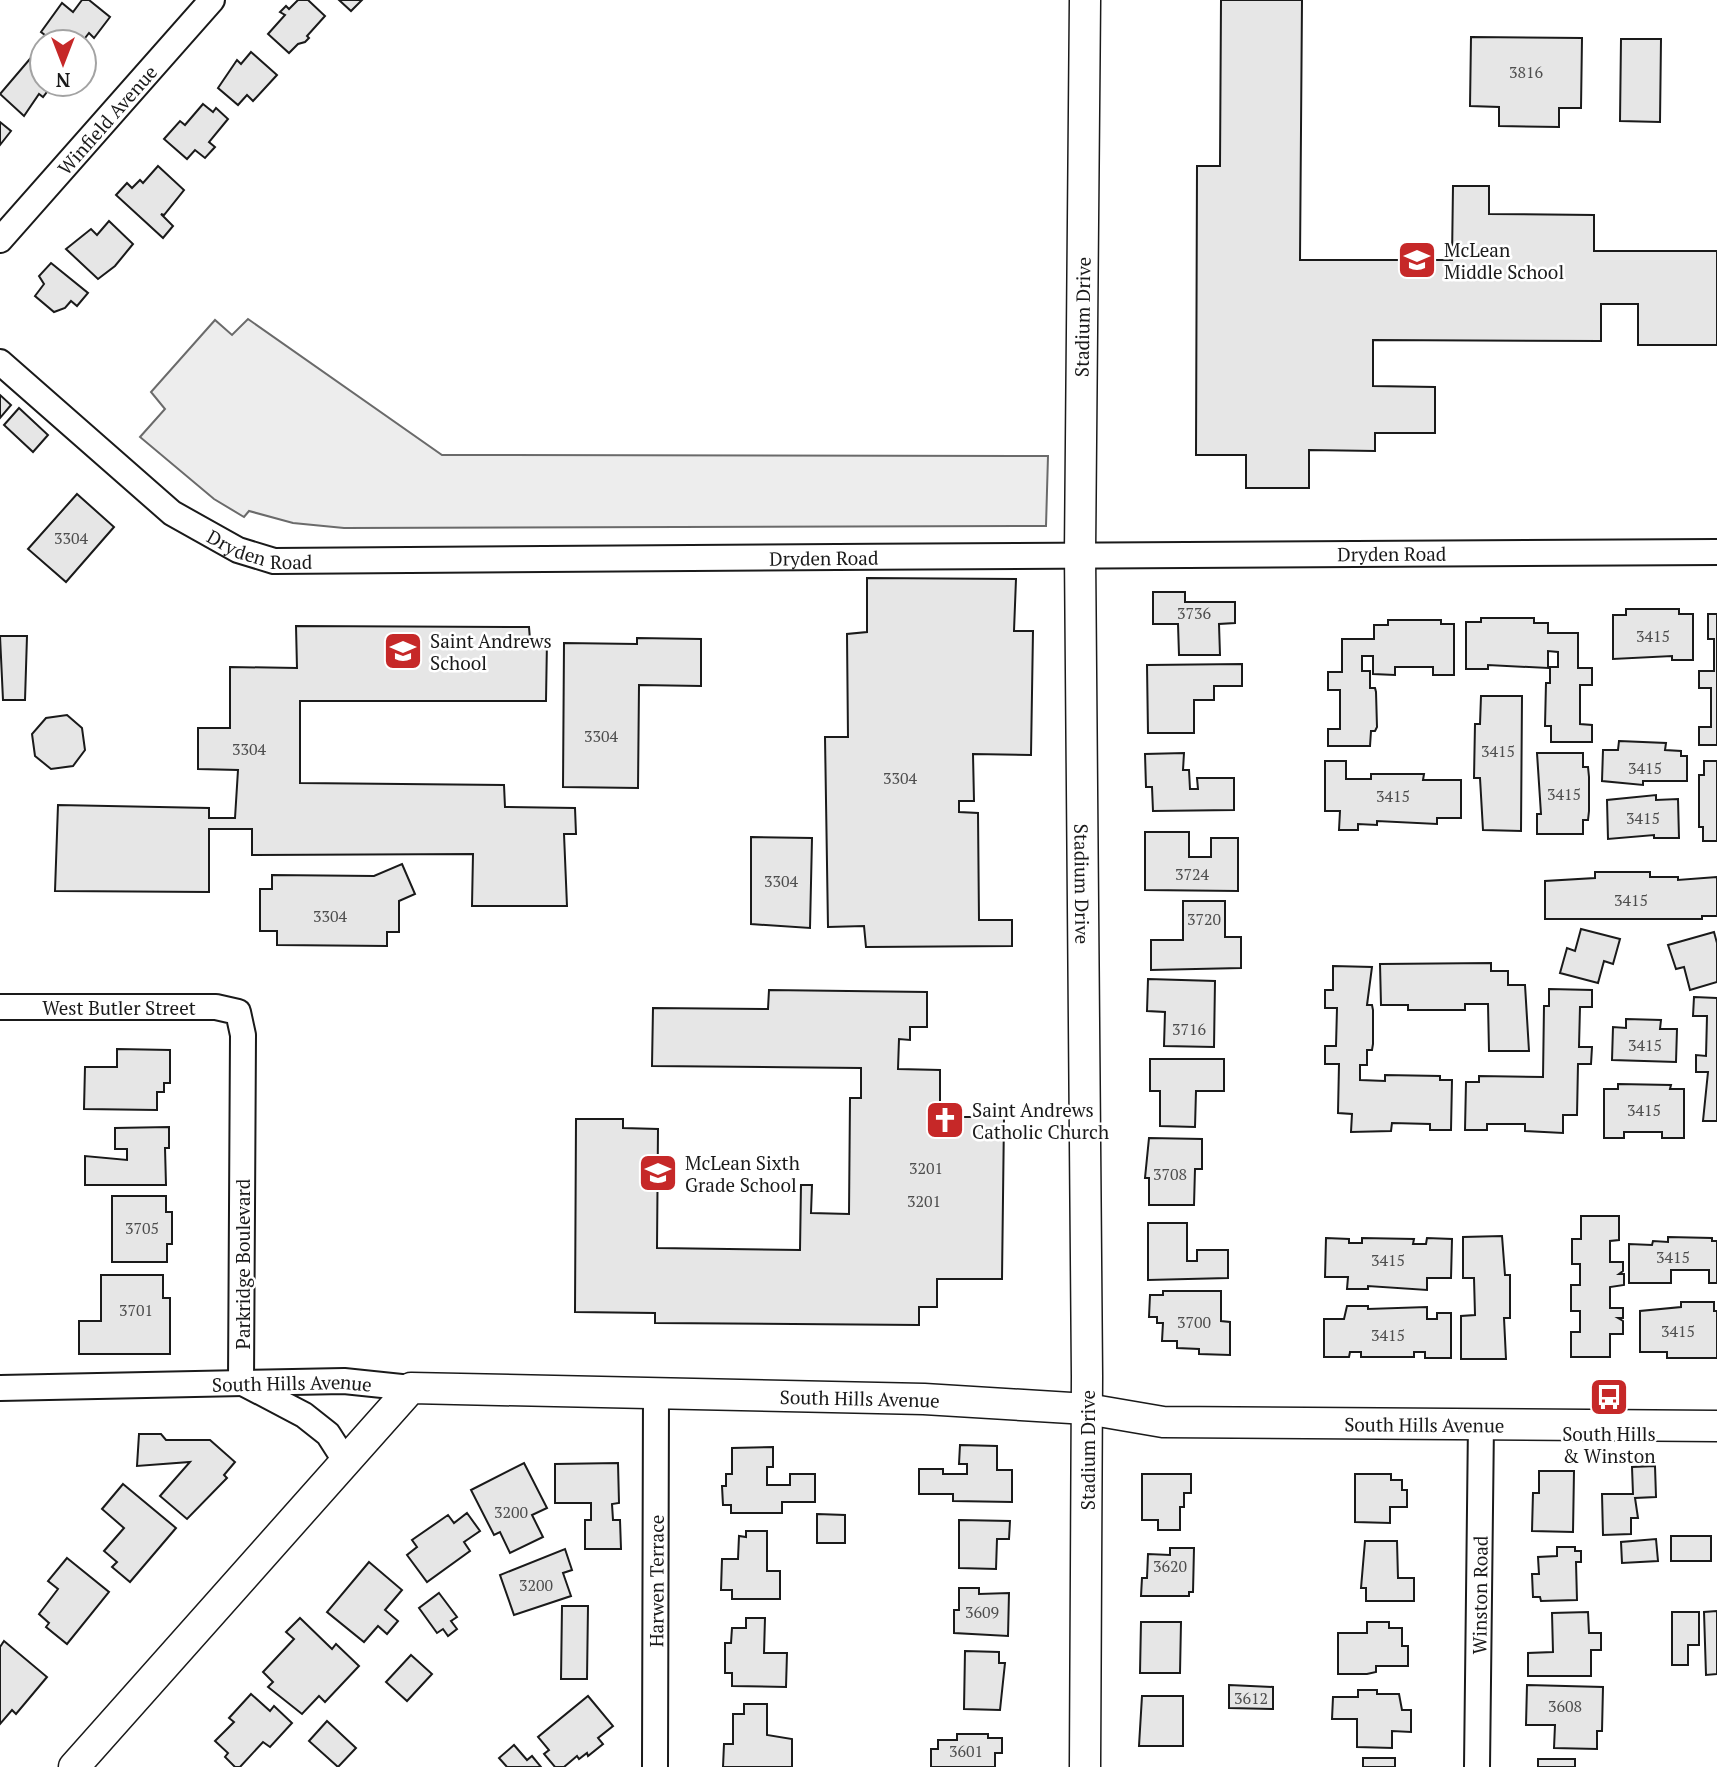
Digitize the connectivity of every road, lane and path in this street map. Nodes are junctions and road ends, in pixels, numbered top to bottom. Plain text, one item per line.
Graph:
1 (212, 0) edge
2 (1085, 0) edge
3 (0, 240) edge
4 (0, 362) edge
5 (1717, 552) edge
6 (1080, 553) junction
7 (0, 1007) edge
8 (237, 1012) joint
9 (241, 1382) junction
10 (0, 1388) edge
11 (411, 1388) junction
12 (656, 1394) junction
13 (1087, 1409) junction
14 (1481, 1423) junction
15 (1717, 1426) edge
16 (346, 1462) junction
17 (74, 1767) edge
18 (655, 1767) edge
19 (1085, 1767) edge
20 (1477, 1767) edge

1 - 3 street, Winfield Avenue
2 - 6 street, Stadium Drive
4 - 6 street, Dryden Road
5 - 6 street, Dryden Road
6 - 13 street, Stadium Drive
7 - 8 street, West Butler Street
8 - 9 street, Parkridge Boulevard
9 - 10 street, South Hills Avenue
9 - 11 street, South Hills Avenue
9 - 16 street
11 - 12 street, South Hills Avenue
11 - 16 street
12 - 13 street, South Hills Avenue
12 - 18 street, Harwen Terrace
13 - 14 street, South Hills Avenue
13 - 19 street, Stadium Drive
14 - 15 street, South Hills Avenue
14 - 20 street, Winston Road
16 - 17 street

